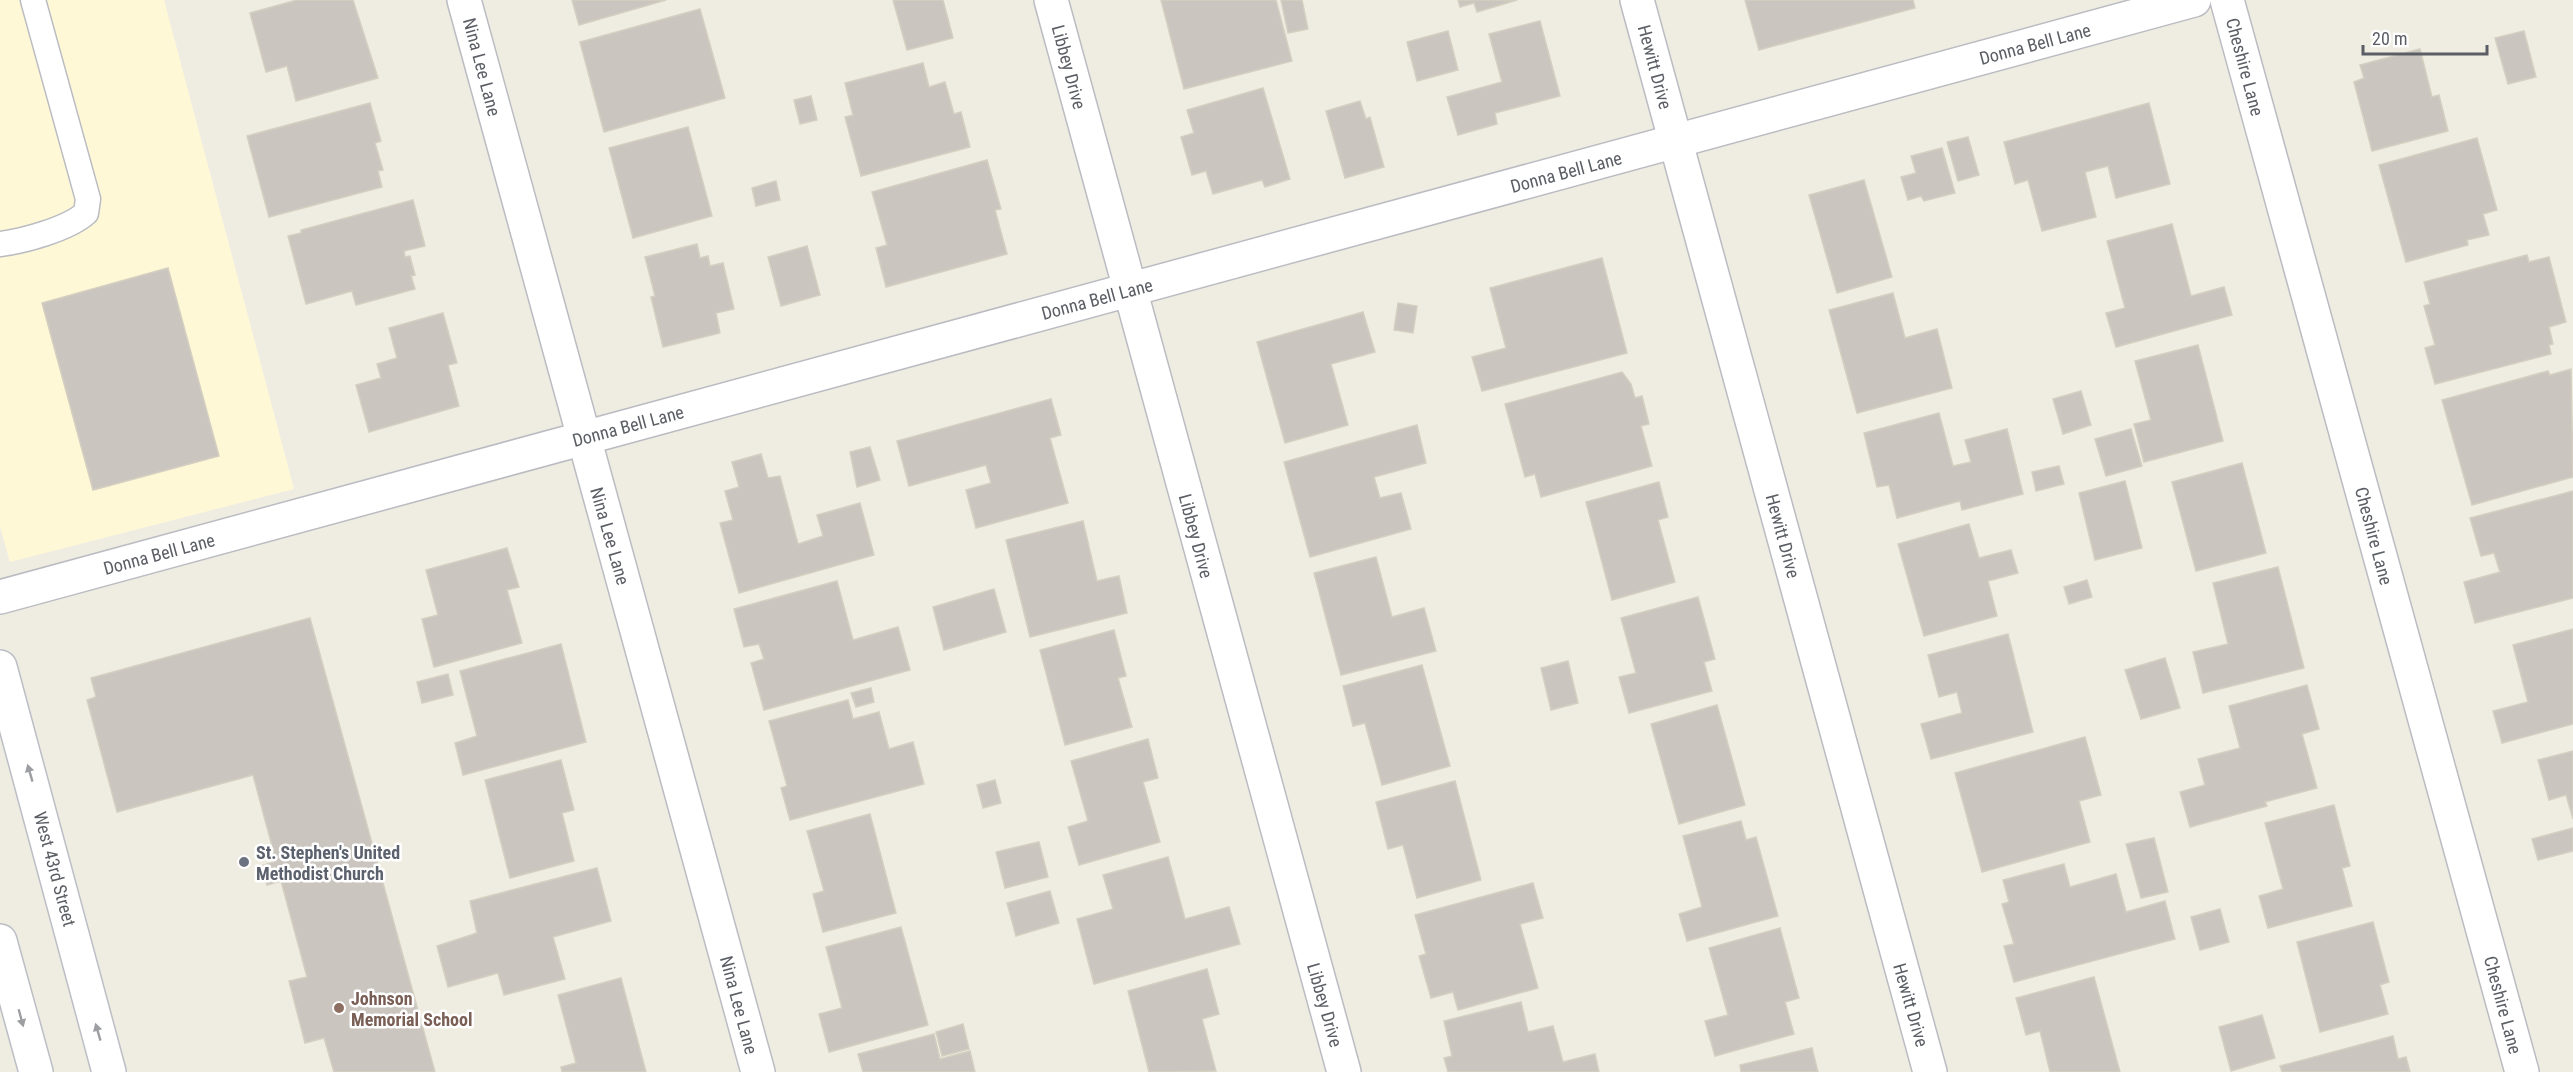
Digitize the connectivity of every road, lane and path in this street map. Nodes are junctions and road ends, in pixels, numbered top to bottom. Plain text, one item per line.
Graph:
1 (33, 0) edge
2 (464, 0) edge
3 (1051, 0) edge
4 (1637, 0) edge
5 (2194, 0) edge
6 (2227, 0) edge
7 (1676, 143) junction
8 (0, 244) edge
9 (1129, 291) junction
10 (582, 439) junction
11 (0, 597) edge
12 (0, 667) edge
13 (3, 962) edge
14 (36, 1072) edge
15 (109, 1072) edge
16 (758, 1072) edge
17 (1344, 1072) edge
18 (1930, 1072) edge
19 (2522, 1072) edge

1 - 8 lane
2 - 10 street, Nina Lee Lane
3 - 9 street, Libbey Drive
4 - 7 street, Hewitt Drive
5 - 7 street, Donna Bell Lane
6 - 19 street, Cheshire Lane
7 - 9 street, Donna Bell Lane
7 - 18 street, Hewitt Drive
9 - 10 street, Donna Bell Lane
9 - 17 street, Libbey Drive
10 - 11 street, Donna Bell Lane
10 - 16 street, Nina Lee Lane
15 -> 12 street, West 43rd Street
13 -> 14 street

